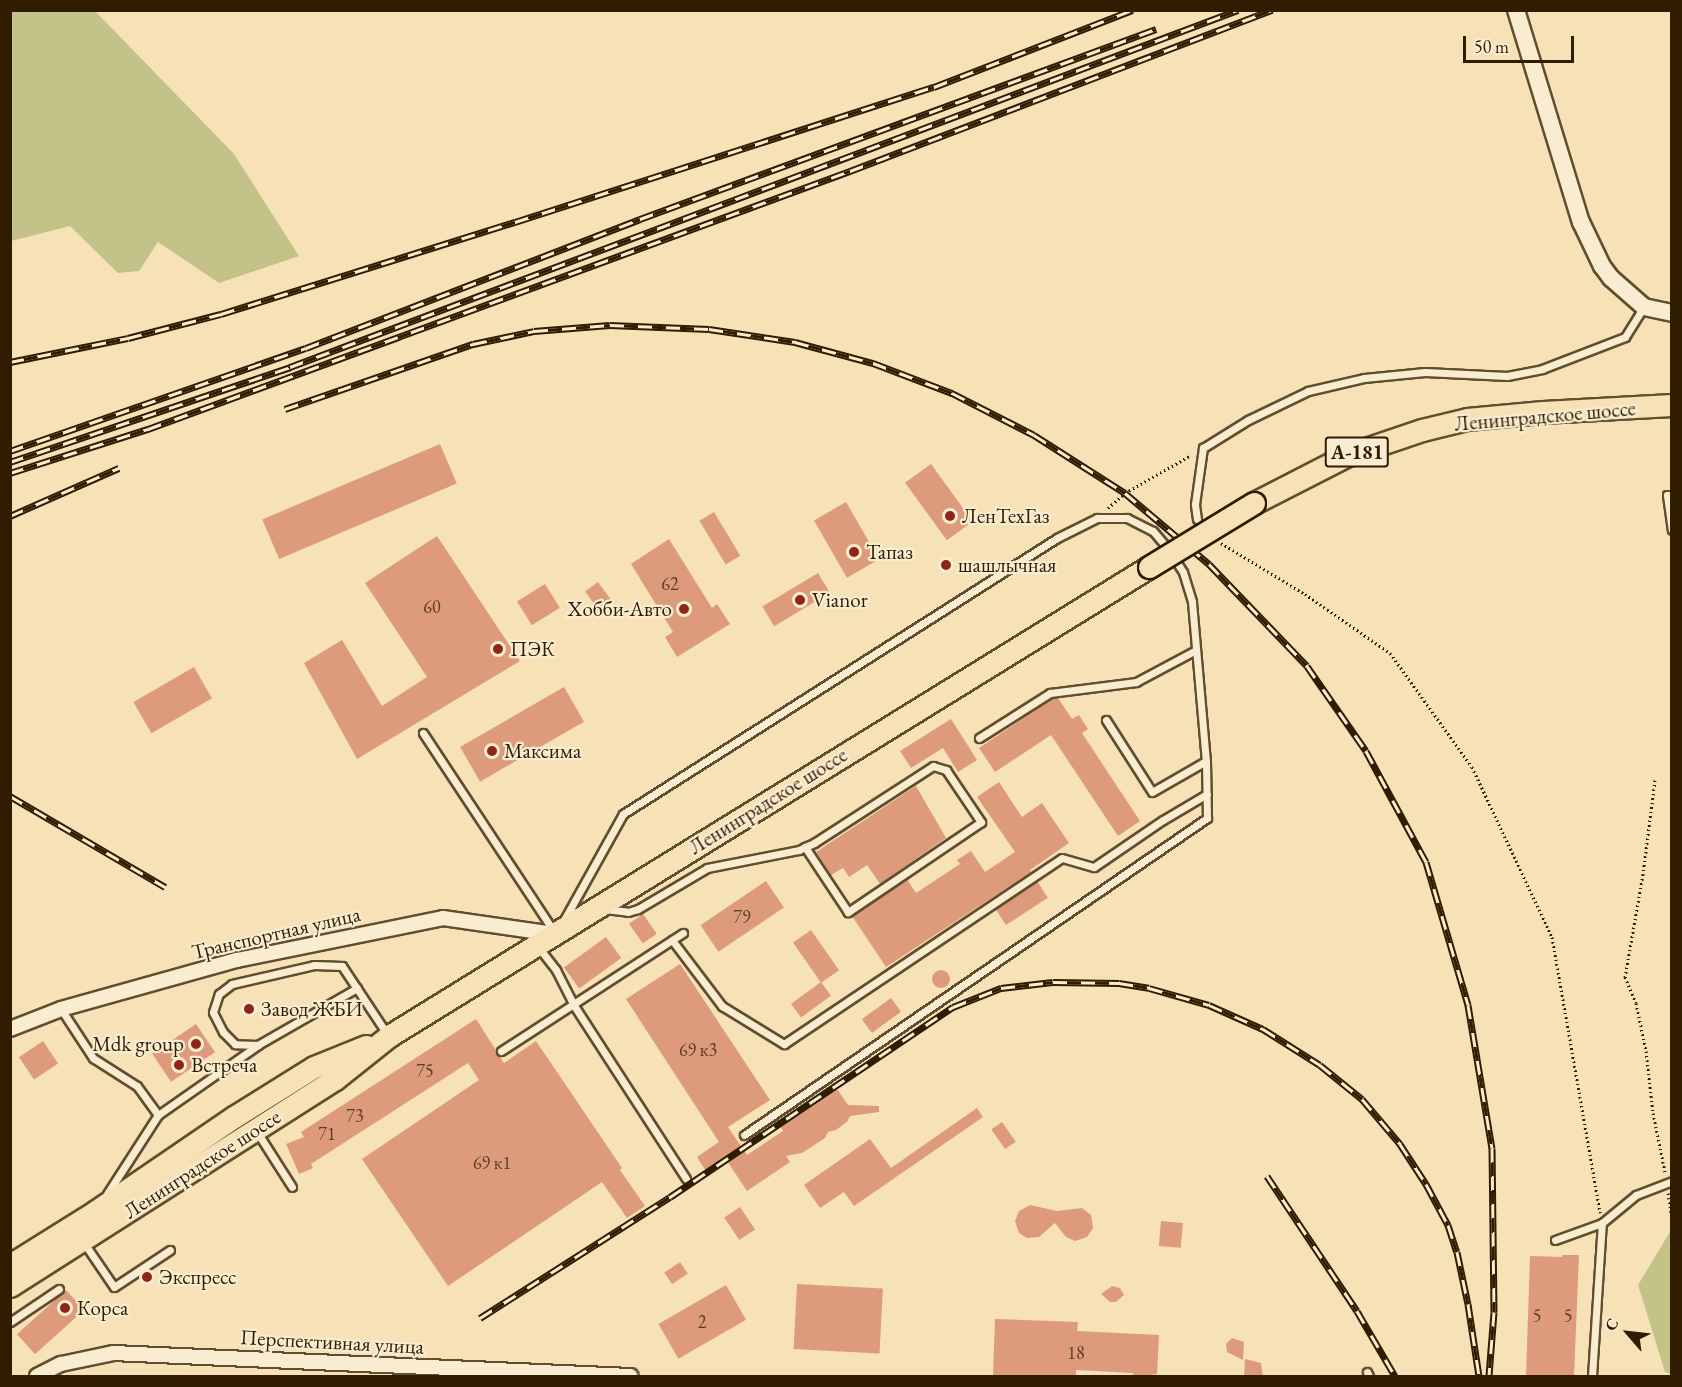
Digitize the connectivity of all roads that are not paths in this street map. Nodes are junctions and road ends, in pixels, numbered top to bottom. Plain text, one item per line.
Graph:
1 (1516, 10) edge
2 (1644, 307) junction
3 (1671, 313) edge
4 (1671, 405) edge
5 (1671, 495) edge
6 (1197, 519) road end
7 (1671, 531) edge
8 (1196, 650) junction
9 (1106, 720) dead end
10 (423, 733) dead end
11 (980, 738) dead end
12 (1206, 761) junction
13 (1207, 794) junction
14 (805, 847) junction
15 (596, 908) junction
16 (683, 933) dead end
17 (556, 934) junction
18 (672, 940) junction
19 (538, 946) junction
20 (357, 988) junction
21 (573, 1004) junction
22 (61, 1009) junction
23 (10, 1029) edge
24 (388, 1036) junction
25 (258, 1045) junction
26 (501, 1051) dead end
27 (158, 1115) junction
28 (255, 1130) junction
29 (744, 1136) dead end
30 (686, 1179) dead end
31 (1669, 1182) edge
32 (292, 1186) dead end
33 (96, 1211) junction
34 (1602, 1223) junction
35 (82, 1240) junction
36 (1555, 1240) dead end
37 (170, 1250) dead end
38 (10, 1265) edge
39 (10, 1286) edge
40 (59, 1289) dead end
41 (10, 1322) edge
42 (37, 1377) edge
43 (630, 1377) edge
44 (1592, 1377) edge

1 - 2 street
2 - 3 street
2 - 6 lane
4 - 15 main road, Ленинградское шоссе / А-181, bridge
5 - 7 lane
8 - 11 lane
8 - 12 lane
8 - 17 lane
9 - 12 lane
10 - 17 lane
12 - 13 lane
13 - 18 lane
13 - 29 lane
14 - 14 lane
14 - 15 lane
15 - 17 main road, Ленинградское шоссе
16 - 18 lane
17 - 19 main road, Ленинградское шоссе
17 - 22 street, Транспортная улица
18 - 21 lane
19 - 21 lane
19 - 24 main road, Ленинградское шоссе
20 - 24 lane
20 - 25 lane
20 - 25 lane
21 - 26 lane
21 - 30 lane
22 - 23 street, Транспортная улица
22 - 27 lane
24 - 28 main road, Ленинградское шоссе
24 - 33 main road, Ленинградское шоссе
25 - 27 lane
27 - 33 lane
28 - 32 lane
28 - 35 main road, Ленинградское шоссе
31 - 34 lane
33 - 38 main road, Ленинградское шоссе
34 - 36 lane
34 - 44 lane
35 - 37 lane
35 - 39 main road, Ленинградское шоссе
40 - 41 lane
42 - 43 street, Перспективная улица

